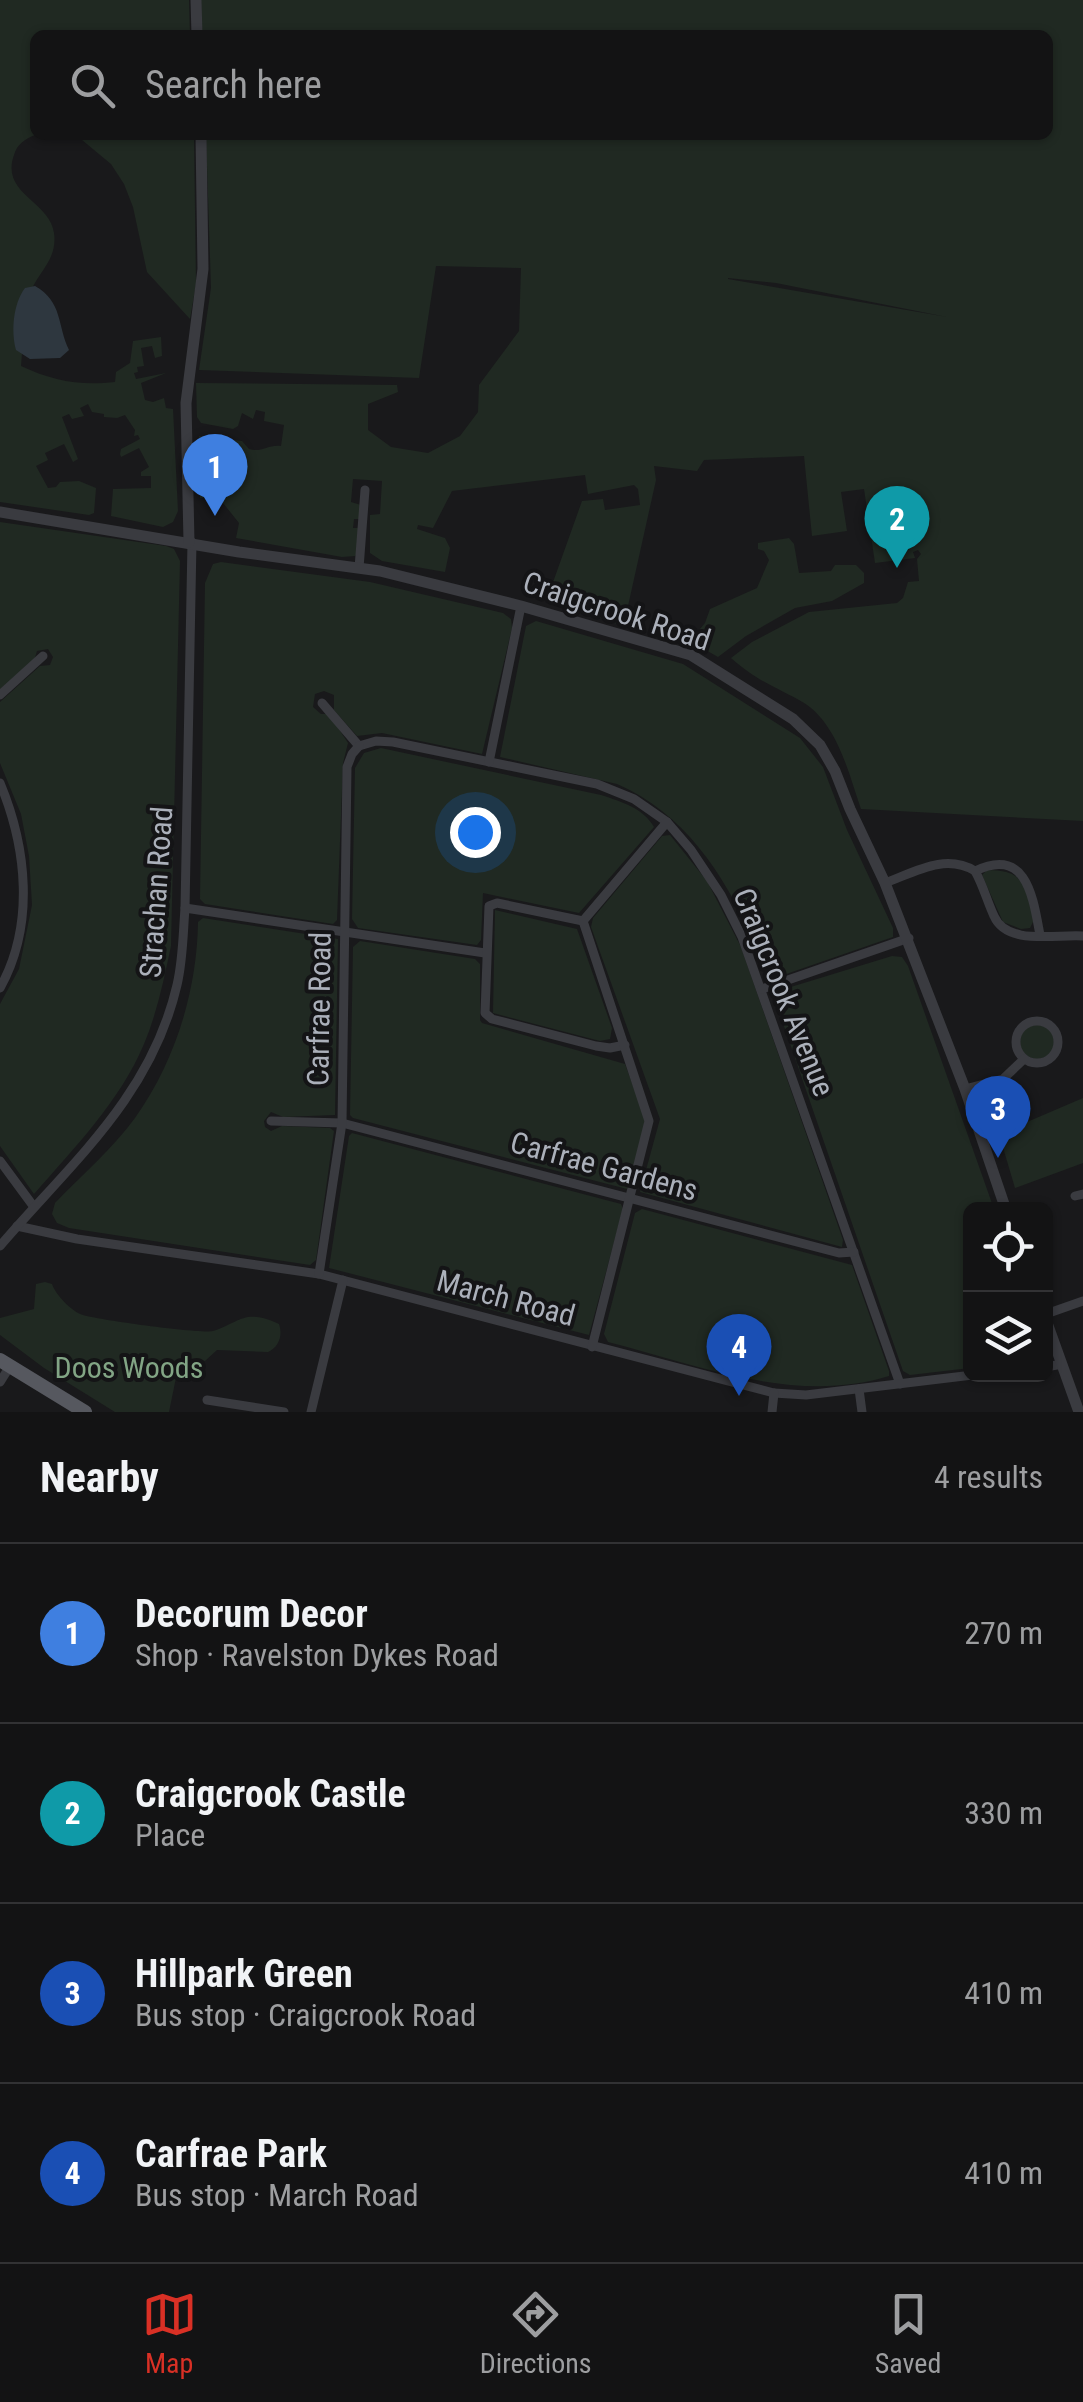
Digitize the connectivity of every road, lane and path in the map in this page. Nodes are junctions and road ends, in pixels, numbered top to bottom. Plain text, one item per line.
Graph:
1 (196, 0) edge
2 (198, 30) edge
3 (200, 140) edge
4 (365, 490) dead end
5 (0, 512) edge
6 (191, 542) junction
7 (359, 568) junction
8 (521, 606) junction
9 (43, 656) dead end
10 (0, 695) edge
11 (322, 703) dead end
12 (360, 746) junction
13 (489, 762) junction
14 (0, 783) edge
15 (666, 822) junction
16 (976, 871) junction
17 (885, 883) junction
18 (184, 908) junction
19 (583, 921) junction
20 (345, 932) junction
21 (1040, 935) junction
22 (1083, 936) edge
23 (908, 938) junction
24 (486, 953) junction
25 (0, 988) edge
26 (762, 989) junction
27 (625, 1045) junction
28 (1024, 1058) junction
29 (964, 1088) junction
30 (271, 1120) dead end
31 (342, 1123) junction
32 (0, 1161) edge
33 (631, 1199) junction
34 (1003, 1202) edge
35 (34, 1207) junction
36 (17, 1226) junction
37 (0, 1246) edge
38 (854, 1252) junction
39 (319, 1274) junction
40 (343, 1280) junction
41 (1083, 1300) edge
42 (1053, 1314) edge
43 (1053, 1338) edge
44 (592, 1347) junction
45 (2, 1362) edge
46 (1062, 1364) junction
47 (1053, 1366) edge
48 (963, 1376) edge
49 (0, 1382) edge
50 (900, 1384) junction
51 (859, 1389) junction
52 (774, 1393) junction
53 (208, 1400) dead end
54 (269, 1411) edge
55 (85, 1412) edge
56 (284, 1412) edge
57 (311, 1412) edge
58 (772, 1412) edge
59 (862, 1412) edge
60 (1079, 1412) edge

1 - 2 street
3 - 6 street
4 - 7 street
5 - 6 street, Craigcrook Road
6 - 7 street, Craigcrook Road
6 - 18 street, Strachan Road
7 - 8 street, Craigcrook Road
8 - 13 street
8 - 17 street, Craigcrook Road
9 - 10 street
11 - 12 street
12 - 13 street, Craigcrook Avenue
12 - 20 street, Carfrae Road
13 - 15 street, Craigcrook Avenue
14 - 25 street
15 - 19 street
15 - 26 street, Craigcrook Avenue
16 - 17 street
16 - 21 street
16 - 21 street
17 - 23 street, Craigcrook Road
18 - 20 street
18 - 35 street, Strachan Road
19 - 24 street
19 - 27 street
20 - 24 street
20 - 31 street, Carfrae Road
21 - 22 street
23 - 26 street
23 - 29 street, Craigcrook Road
24 - 27 street
26 - 38 street, Craigcrook Avenue
27 - 33 street
28 - 28 street
28 - 29 street
29 - 34 street, Craigcrook Road
30 - 31 street, Carfrae Gardens
31 - 33 street, Carfrae Gardens
31 - 39 street, Carfrae Road
32 - 35 street
33 - 38 street, Carfrae Gardens
33 - 44 street
35 - 36 street, Strachan Road
36 - 37 street, Strachan Road
36 - 39 street, March Road
38 - 50 street, Craigcrook Avenue
39 - 40 street, March Road
40 - 44 street, March Road
40 - 57 street
41 - 42 street
43 - 46 street
44 - 52 street, March Road
45 - 49 street
45 - 55 main road
46 - 47 street
46 - 60 street
48 - 50 street, March Road
50 - 51 street, March Road
51 - 52 street, March Road
51 - 59 street
52 - 58 street
53 - 54 street
54 - 56 street

